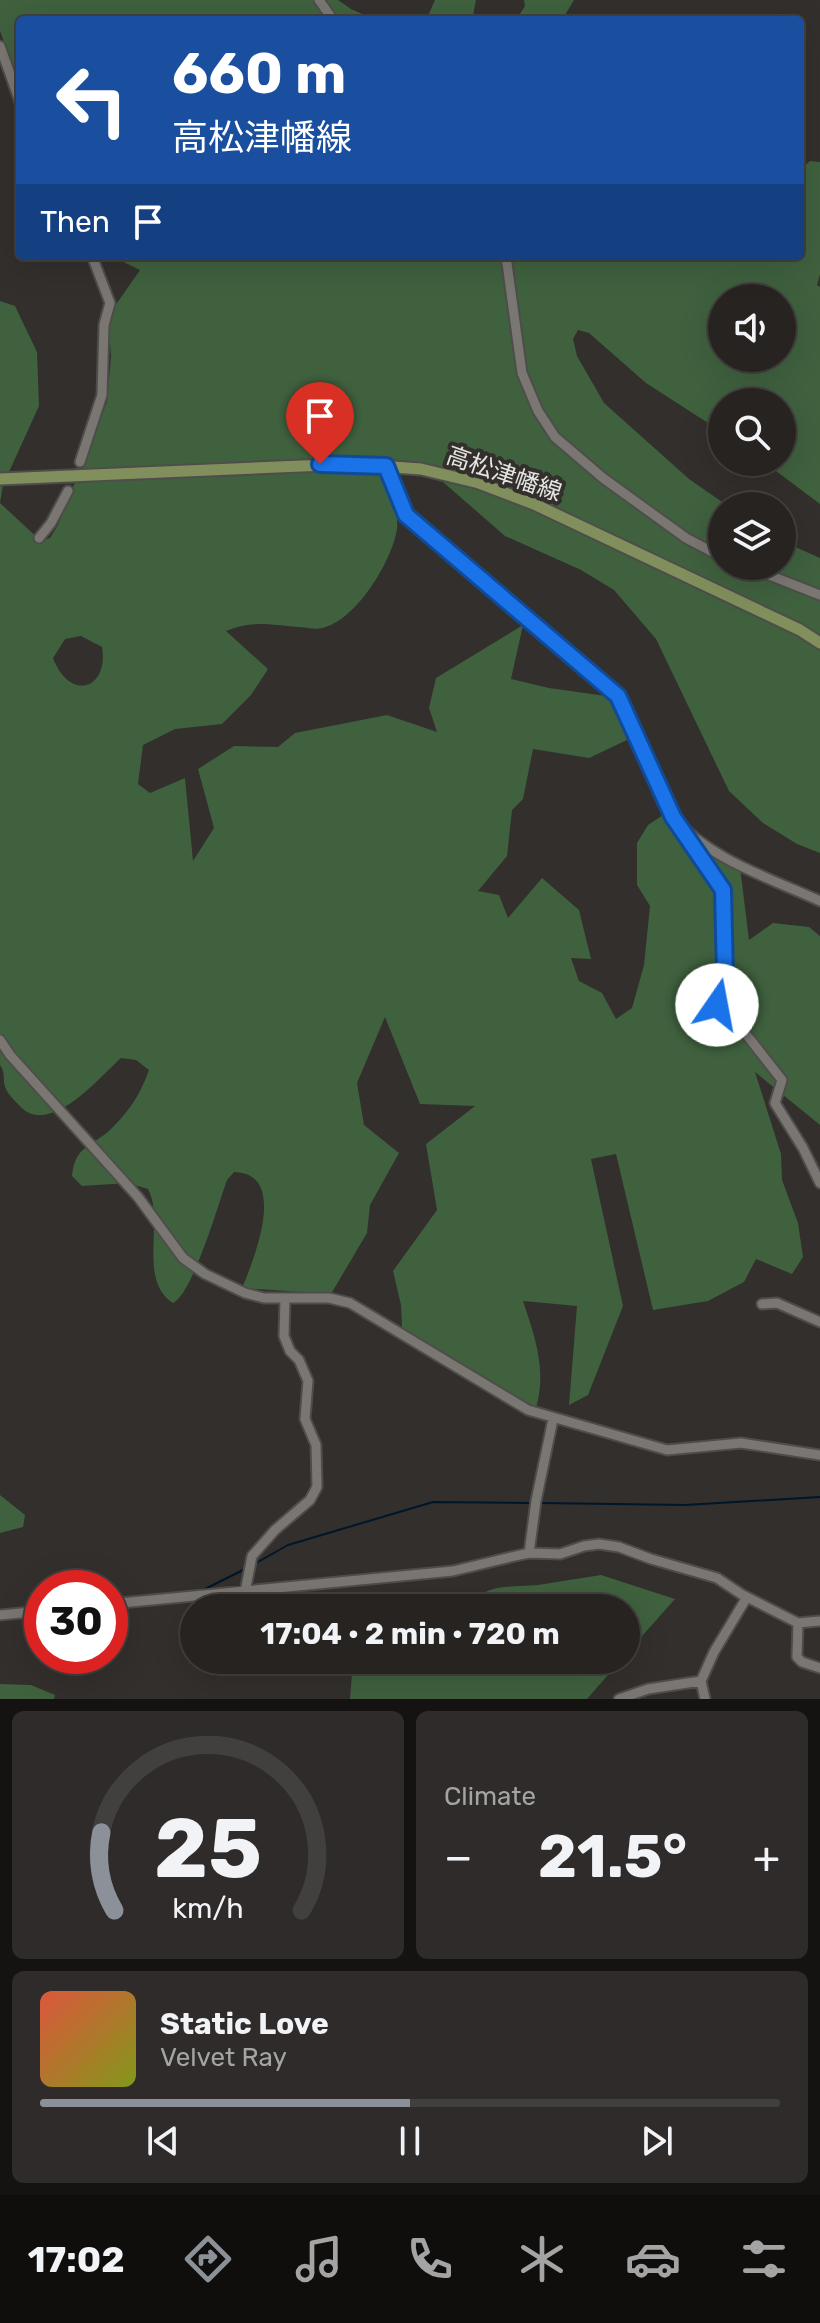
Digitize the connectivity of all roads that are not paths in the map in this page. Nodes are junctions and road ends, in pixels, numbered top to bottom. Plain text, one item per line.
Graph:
1 (0, 46) edge
2 (11, 79) junction
3 (0, 81) edge
4 (16, 92) edge
5 (94, 260) edge
6 (507, 260) edge
7 (80, 462) dead end
8 (386, 466) junction
9 (0, 479) edge
10 (68, 491) dead end
11 (39, 538) dead end
12 (708, 549) edge
13 (782, 580) edge
14 (820, 595) edge
15 (820, 643) edge
16 (681, 825) junction
17 (820, 901) edge
18 (0, 1040) edge
19 (820, 1183) edge
20 (285, 1299) junction
21 (762, 1304) dead end
22 (820, 1322) edge
23 (553, 1419) junction
24 (820, 1455) edge
25 (529, 1553) junction
26 (245, 1592) junction
27 (747, 1597) junction
28 (128, 1602) edge
29 (24, 1613) edge
30 (0, 1615) edge
31 (820, 1621) edge
32 (798, 1623) junction
33 (820, 1668) edge
34 (701, 1681) junction
35 (619, 1699) edge
36 (705, 1699) edge

1 - 2 street
2 - 3 street
2 - 4 street
5 - 7 street
6 - 12 street
8 - 9 main road, 高松津幡線
8 - 15 main road, 高松津幡線
8 - 16 street
10 - 11 street
13 - 14 street
16 - 17 street
16 - 19 street
18 - 20 street
20 - 23 street
20 - 26 street
21 - 22 street
23 - 24 street
23 - 25 street
25 - 26 street
25 - 27 street
26 - 28 street
27 - 32 street
27 - 34 street
29 - 30 street
31 - 32 street
32 - 33 street
34 - 35 street
34 - 36 street

